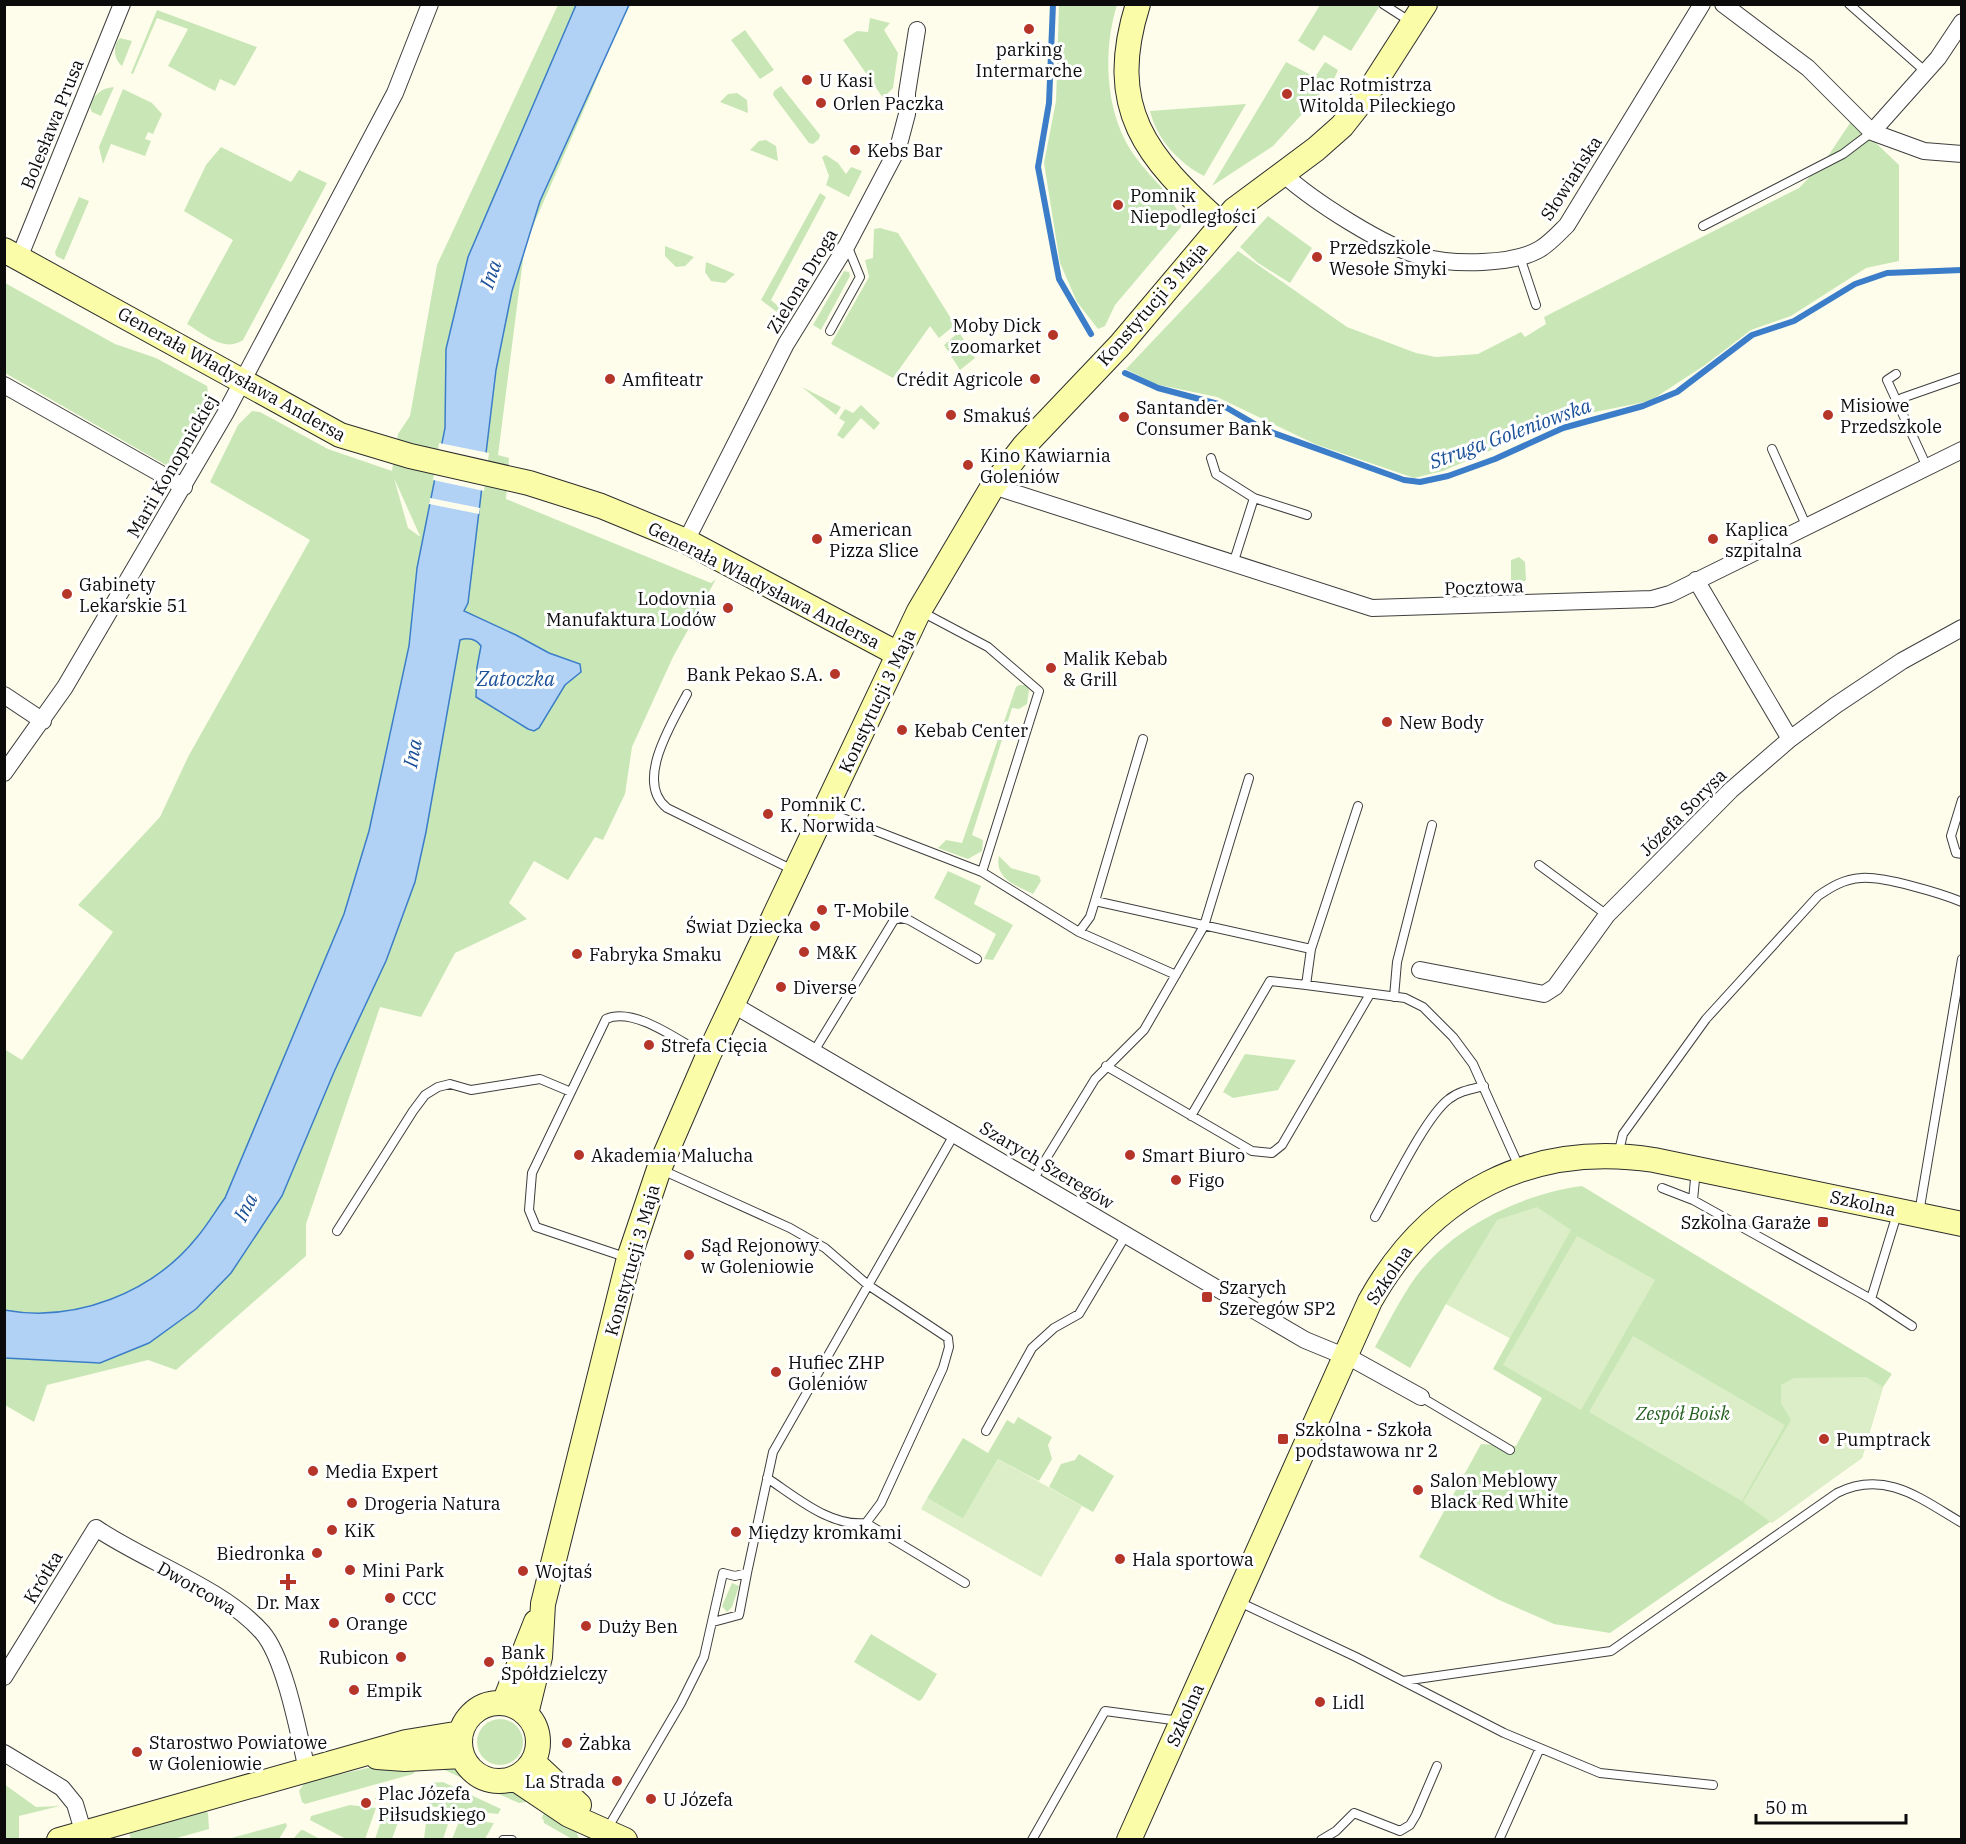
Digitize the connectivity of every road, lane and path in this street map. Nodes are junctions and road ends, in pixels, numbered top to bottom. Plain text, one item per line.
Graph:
1 (122, 4) edge
2 (430, 4) edge
3 (1138, 4) edge
4 (1383, 4) edge
5 (1702, 4) edge
6 (1723, 4) edge
7 (1849, 4) edge
8 (1419, 14) edge
9 (1962, 22) edge
10 (917, 30) dead end
11 (1926, 72) junction
12 (1872, 132) junction
13 (1962, 154) edge
14 (1282, 173) junction
15 (1221, 224) junction
16 (1703, 226) dead end
17 (847, 245) junction
18 (12, 254) edge
19 (1520, 257) junction
20 (1536, 305) dead end
21 (830, 332) dead end
22 (1896, 374) dead end
23 (1962, 377) edge
24 (243, 382) junction
25 (4, 385) edge
26 (1902, 398) dead end
27 (1772, 449) dead end
28 (1962, 450) edge
29 (1211, 458) dead end
30 (1927, 467) junction
31 (993, 486) junction
32 (184, 487) junction
33 (1254, 498) junction
34 (1307, 515) dead end
35 (1806, 525) junction
36 (686, 541) junction
37 (1233, 564) junction
38 (1696, 580) junction
39 (919, 611) junction
40 (1962, 628) edge
41 (898, 654) junction
42 (687, 694) dead end
43 (4, 695) edge
44 (43, 721) junction
45 (1790, 739) junction
46 (1143, 740) dead end
47 (4, 773) edge
48 (1249, 778) dead end
49 (1962, 800) edge
50 (1358, 806) dead end
51 (825, 811) junction
52 (1432, 825) dead end
53 (1962, 854) edge
54 (1539, 865) dead end
55 (796, 872) junction
56 (982, 872) junction
57 (1095, 901) junction
58 (1962, 902) edge
59 (1607, 915) junction
60 (1204, 926) junction
61 (1079, 932) junction
62 (1311, 949) junction
63 (977, 959) dead end
64 (1962, 959) edge
65 (1420, 970) dead end
66 (1176, 975) junction
67 (1306, 985) junction
68 (1370, 994) junction
69 (1394, 997) junction
70 (732, 1004) junction
71 (813, 1053) junction
72 (708, 1056) junction
73 (1106, 1066) junction
74 (1484, 1086) junction
75 (571, 1092) junction
76 (1191, 1116) junction
77 (955, 1133) junction
78 (1618, 1155) junction
79 (1696, 1168) junction
80 (659, 1169) junction
81 (1520, 1170) junction
82 (1033, 1180) junction
83 (1662, 1188) dead end
84 (1694, 1200) junction
85 (1908, 1213) junction
86 (1375, 1217) dead end
87 (1962, 1224) edge
88 (337, 1231) dead end
89 (1126, 1235) junction
90 (629, 1258) junction
91 (868, 1285) junction
92 (1871, 1299) junction
93 (1912, 1326) dead end
94 (1343, 1356) junction
95 (1422, 1397) joint
96 (986, 1431) dead end
97 (1510, 1450) dead end
98 (767, 1478) junction
99 (866, 1523) junction
100 (1962, 1523) edge
101 (96, 1528) joint
102 (747, 1573) junction
103 (964, 1583) dead end
104 (1236, 1601) junction
105 (543, 1604) junction
106 (713, 1622) junction
107 (4, 1677) edge
108 (1403, 1681) junction
109 (504, 1703) junction
110 (526, 1714) junction
111 (1181, 1721) junction
112 (462, 1744) junction
113 (1540, 1748) junction
114 (4, 1753) edge
115 (533, 1762) junction
116 (1437, 1766) dead end
117 (307, 1770) junction
118 (513, 1778) junction
119 (1713, 1785) dead end
120 (83, 1831) junction
121 (611, 1836) edge
122 (59, 1839) edge
123 (503, 1839) edge
124 (512, 1839) edge
125 (1032, 1839) edge
126 (1129, 1839) edge
127 (1321, 1839) edge
128 (1499, 1839) edge

1 - 18 street, Bolesława Prusa
2 - 24 street, Marii Konopnickiej
3 - 15 street
4 - 8 lane
5 - 19 street, Słowiańska
6 - 12 street
7 - 11 lane
8 - 14 street, Konstytucji 3 Maja
9 - 11 street
10 - 17 street, Zielona Droga
11 - 12 street
12 - 13 street
12 - 16 lane
14 - 15 street, Konstytucji 3 Maja
14 - 19 street, Słowiańska
15 - 31 street, Konstytucji 3 Maja
17 - 21 lane
17 - 36 street, Zielona Droga
18 - 24 street, Generała Władysława Andersa
19 - 20 lane
22 - 30 lane
23 - 26 lane
24 - 32 street, Marii Konopnickiej
24 - 36 street, Generała Władysława Andersa
25 - 32 street
27 - 35 lane
28 - 30 street, Pocztowa
29 - 33 lane
30 - 35 street, Pocztowa
31 - 37 street, Pocztowa
31 - 39 street, Konstytucji 3 Maja
32 - 44 street, Marii Konopnickiej
33 - 34 lane
33 - 37 lane
35 - 38 street, Pocztowa
36 - 41 street, Generała Władysława Andersa
37 - 38 street, Pocztowa
38 - 45 street
39 - 41 street, Konstytucji 3 Maja
39 - 56 lane
40 - 45 street, Józefa Sorysa
41 - 51 street, Konstytucji 3 Maja
42 - 55 lane
43 - 44 street
44 - 47 street, Marii Konopnickiej
45 - 59 street, Józefa Sorysa
46 - 57 lane
48 - 60 lane
49 - 53 lane
50 - 62 lane
51 - 55 street, Konstytucji 3 Maja
51 - 56 lane
52 - 69 lane
54 - 59 lane
55 - 70 street, Konstytucji 3 Maja
56 - 61 lane
57 - 60 lane
57 - 61 lane
58 - 78 lane
59 - 65 street, Józefa Sorysa
60 - 62 lane
60 - 66 lane
61 - 66 lane
62 - 67 lane
63 - 71 lane
64 - 85 lane
66 - 73 lane
67 - 68 lane
67 - 76 lane
68 - 69 lane
68 - 76 lane
69 - 74 lane
70 - 71 street, Szarych Szeregów
70 - 72 street, Konstytucji 3 Maja
71 - 77 street, Szarych Szeregów
72 - 75 lane
72 - 80 street, Konstytucji 3 Maja
73 - 76 lane
73 - 82 lane
74 - 81 lane
74 - 86 lane
75 - 88 lane
75 - 90 lane
77 - 82 street, Szarych Szeregów
77 - 91 lane
78 - 79 street, Szkolna
78 - 81 street, Szkolna
79 - 84 lane
79 - 85 street, Szkolna
80 - 90 street, Konstytucji 3 Maja
80 - 91 lane
81 - 94 street, Szkolna
82 - 89 street, Szarych Szeregów
83 - 84 lane
84 - 92 lane
85 - 87 street, Szkolna
85 - 92 lane
89 - 94 street, Szarych Szeregów
89 - 96 lane
90 - 105 street, Konstytucji 3 Maja
91 - 98 lane
91 - 99 lane
92 - 93 lane
94 - 95 street, Szarych Szeregów
94 - 104 street, Szkolna
95 - 97 lane
98 - 99 lane
98 - 102 lane
99 - 103 lane
100 - 108 lane
101 - 107 street, Krótka
101 - 117 street, Dworcowa
102 - 106 lane
102 - 106 lane
104 - 108 lane
104 - 111 street, Szkolna
105 - 109 street, Konstytucji 3 Maja
105 - 110 street, Konstytucji 3 Maja
106 - 121 lane
108 - 113 lane
109 - 110 street
109 - 112 street
110 - 115 street
111 - 125 lane
111 - 126 street, Szkolna
112 - 117 street
112 - 118 street
113 - 119 lane
113 - 128 lane
114 - 120 street
115 - 118 street
115 - 121 street
116 - 127 lane
117 - 120 street
118 - 121 street
120 - 122 street
123 - 124 lane

